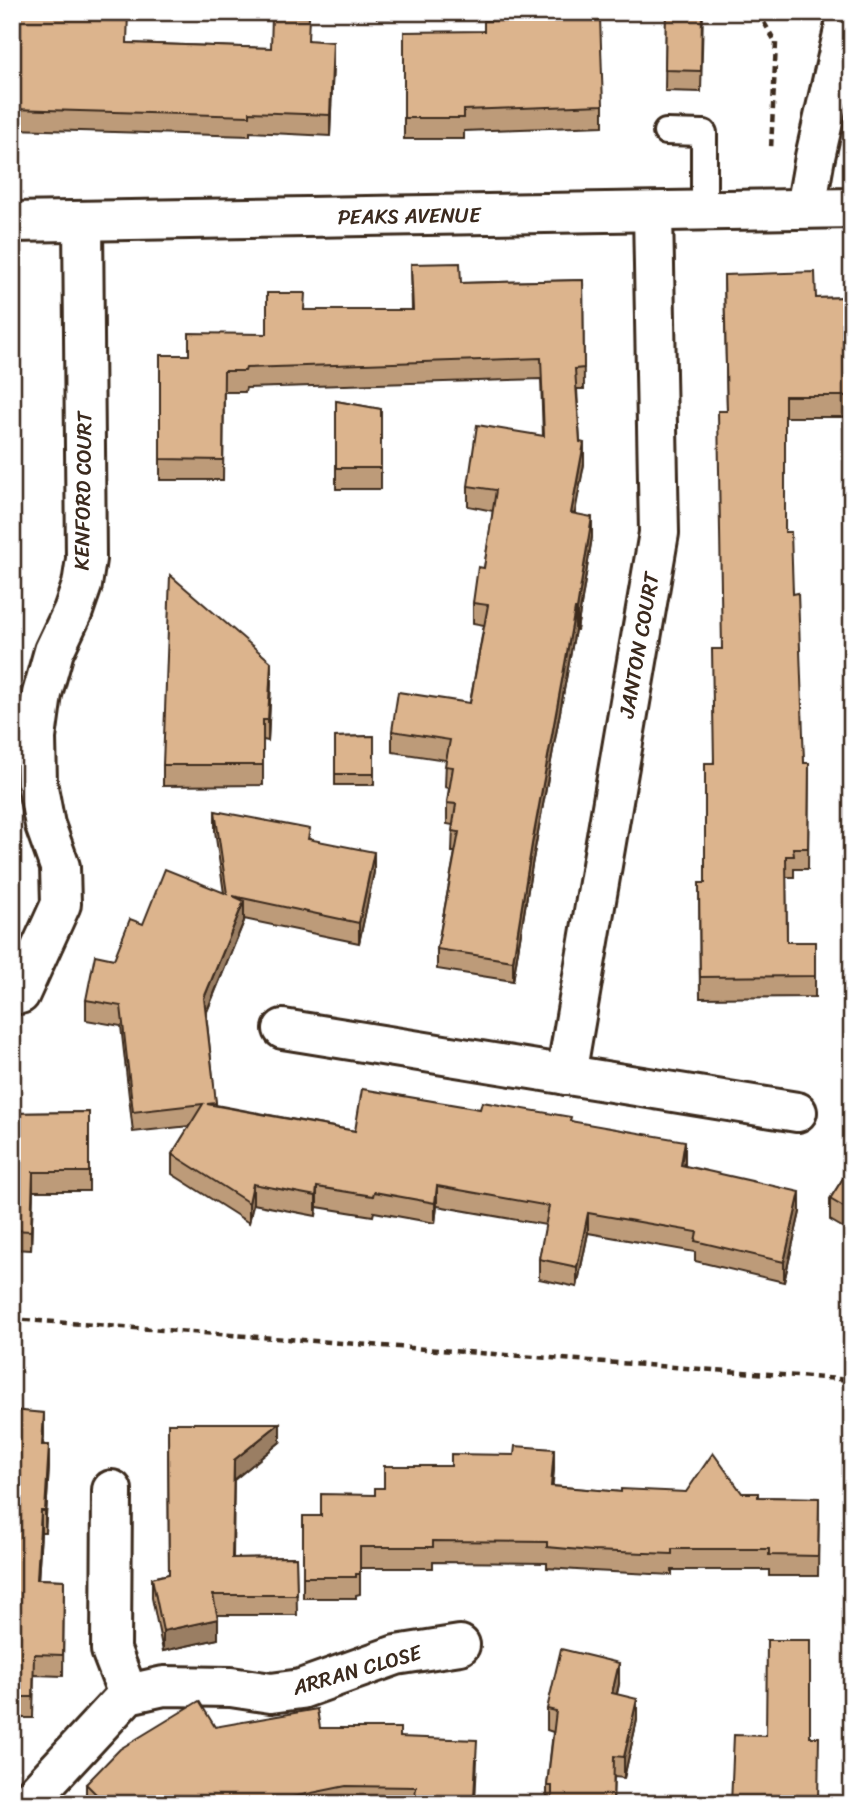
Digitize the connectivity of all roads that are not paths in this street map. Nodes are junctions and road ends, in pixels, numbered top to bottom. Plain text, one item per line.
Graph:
1 (848, 12) edge
2 (666, 132) dead end
3 (852, 208) edge
4 (788, 209) junction
5 (704, 211) junction
6 (653, 212) junction
7 (83, 221) junction
8 (12, 222) edge
9 (20, 994) dead end
10 (283, 1028) dead end
11 (566, 1074) junction
12 (797, 1112) dead end
13 (112, 1490) dead end
14 (460, 1645) dead end
15 (128, 1694) junction
16 (12, 1800) edge
17 (18, 1804) edge
18 (26, 1804) edge

1 - 4 street
2 - 5 lane
3 - 4 street, PEAKS AVENUE
4 - 5 street, PEAKS AVENUE
5 - 6 street, PEAKS AVENUE
6 - 7 street, PEAKS AVENUE
6 - 11 street, JANTON COURT
7 - 8 street, PEAKS AVENUE
7 - 9 street, KENFORD COURT
10 - 11 street
11 - 12 street
13 - 15 street
14 - 15 street, ARRAN CLOSE
15 - 18 street
16 - 17 street

